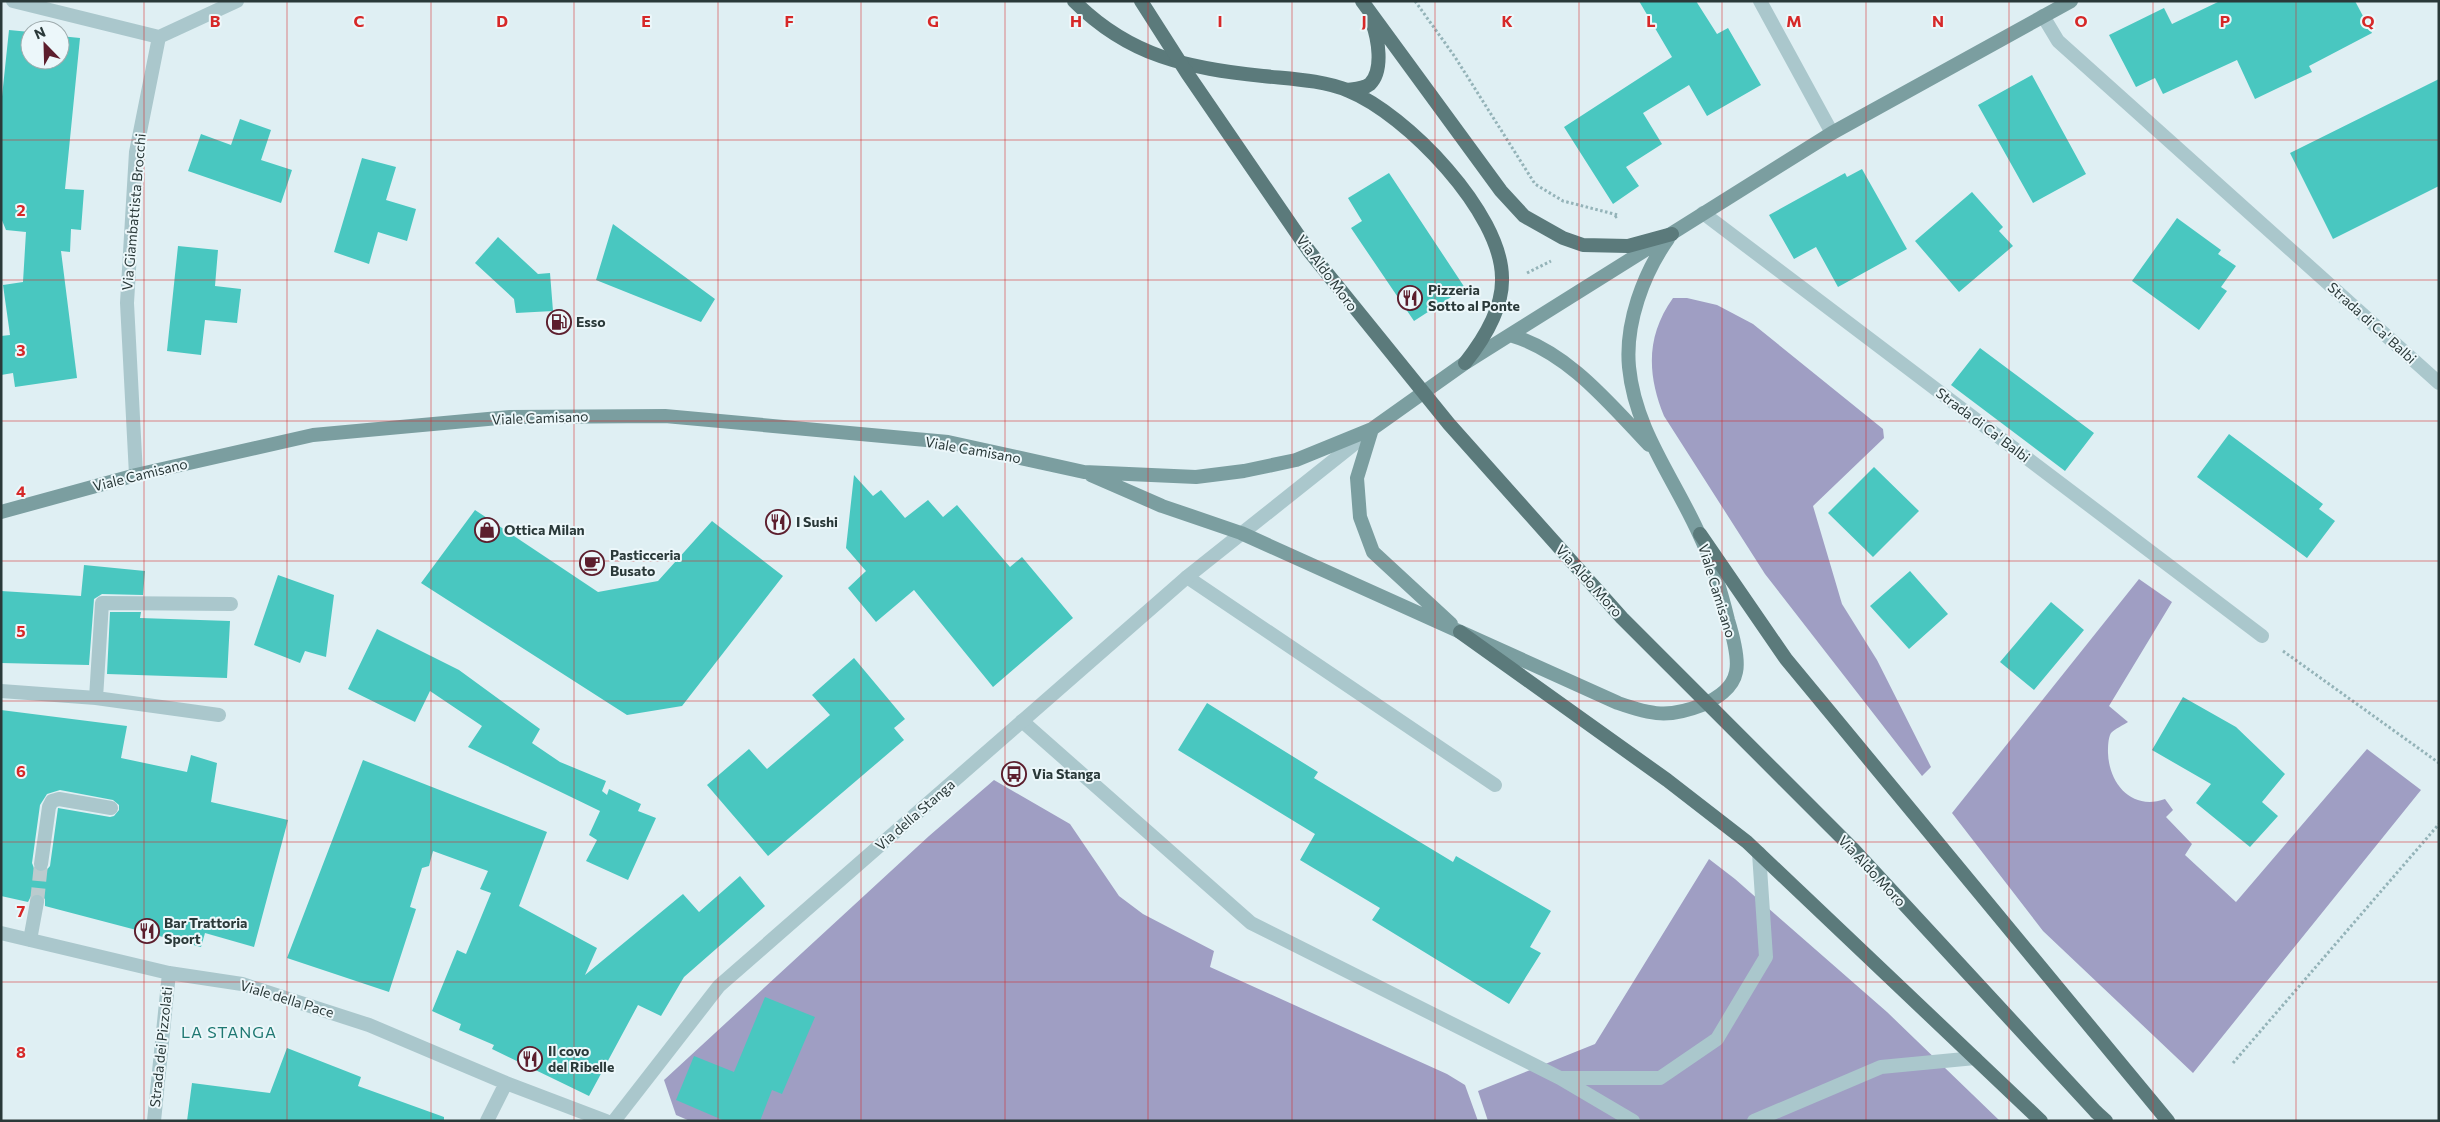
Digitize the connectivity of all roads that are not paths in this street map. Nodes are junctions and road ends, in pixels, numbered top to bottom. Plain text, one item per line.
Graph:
1 (13, 1) edge
2 (1074, 1) edge
3 (1141, 1) edge
4 (1760, 1) edge
5 (234, 2) edge
6 (2069, 2) edge
7 (1364, 4) edge
8 (2043, 16) junction
9 (159, 37) junction
10 (1346, 90) junction
11 (1832, 133) junction
12 (1703, 213) junction
13 (1672, 234) junction
14 (1510, 335) junction
15 (1465, 363) junction
16 (2439, 383) edge
17 (1372, 429) junction
18 (1654, 451) junction
19 (1084, 472) junction
20 (136, 475) junction
21 (1, 512) edge
22 (1241, 533) junction
23 (1700, 534) junction
24 (1187, 577) junction
25 (231, 604) dead end
26 (1460, 632) junction
27 (2262, 636) road end
28 (1, 691) edge
29 (96, 698) junction
30 (218, 715) dead end
31 (1022, 720) junction
32 (1495, 785) dead end
33 (111, 808) dead end
34 (1759, 853) junction
35 (41, 864) tunnel mouth
36 (36, 902) tunnel mouth
37 (1, 933) edge
38 (30, 940) junction
39 (169, 973) junction
40 (1975, 1058) junction
41 (1560, 1078) junction
42 (506, 1083) junction
43 (2036, 1116) edge
44 (2102, 1118) edge
45 (154, 1121) edge
46 (487, 1121) edge
47 (606, 1121) edge
48 (614, 1121) edge
49 (1633, 1121) edge
50 (1754, 1121) edge
51 (2168, 1121) edge

1 - 9 street
2 - 10 main road
3 - 44 main road, Via Aldo Moro, bridge
4 - 11 street
5 - 9 street
6 - 8 main road
7 - 10 main road
7 - 13 main road
8 - 11 main road
8 - 16 street, Strada di Ca' Balbi
9 - 20 street, Via Giambattista Brocchi
10 - 15 main road
11 - 12 main road
12 - 13 main road
12 - 27 street, Strada di Ca' Balbi
13 - 14 main road, Viale Camisano
13 - 18 main road, Viale Camisano
14 - 15 main road, Viale Camisano
14 - 18 main road, Viale Camisano
15 - 17 main road, Viale Camisano
17 - 19 main road, Viale Camisano
17 - 22 street, Via della Stanga
17 - 26 main road, Viale Camisano
18 - 23 main road, Viale Camisano
19 - 20 main road, Viale Camisano
19 - 22 main road, Viale Camisano
20 - 21 main road, Viale Camisano
22 - 24 street, Via della Stanga
22 - 26 main road, Viale Camisano
23 - 26 main road, Viale Camisano
23 - 51 main road
24 - 31 street, Via della Stanga
24 - 32 street
25 - 29 street
26 - 34 main road
28 - 29 street
29 - 30 street
31 - 41 street
31 - 48 street, Via della Stanga
33 - 35 street
34 - 40 main road
34 - 41 street
36 - 38 street
37 - 38 street, Viale della Pace
38 - 39 street, Viale della Pace
39 - 42 street, Viale della Pace
39 - 45 street, Strada dei Pizzolati
40 - 43 main road
40 - 50 street
41 - 49 street
42 - 46 street
42 - 47 street, Viale della Pace

